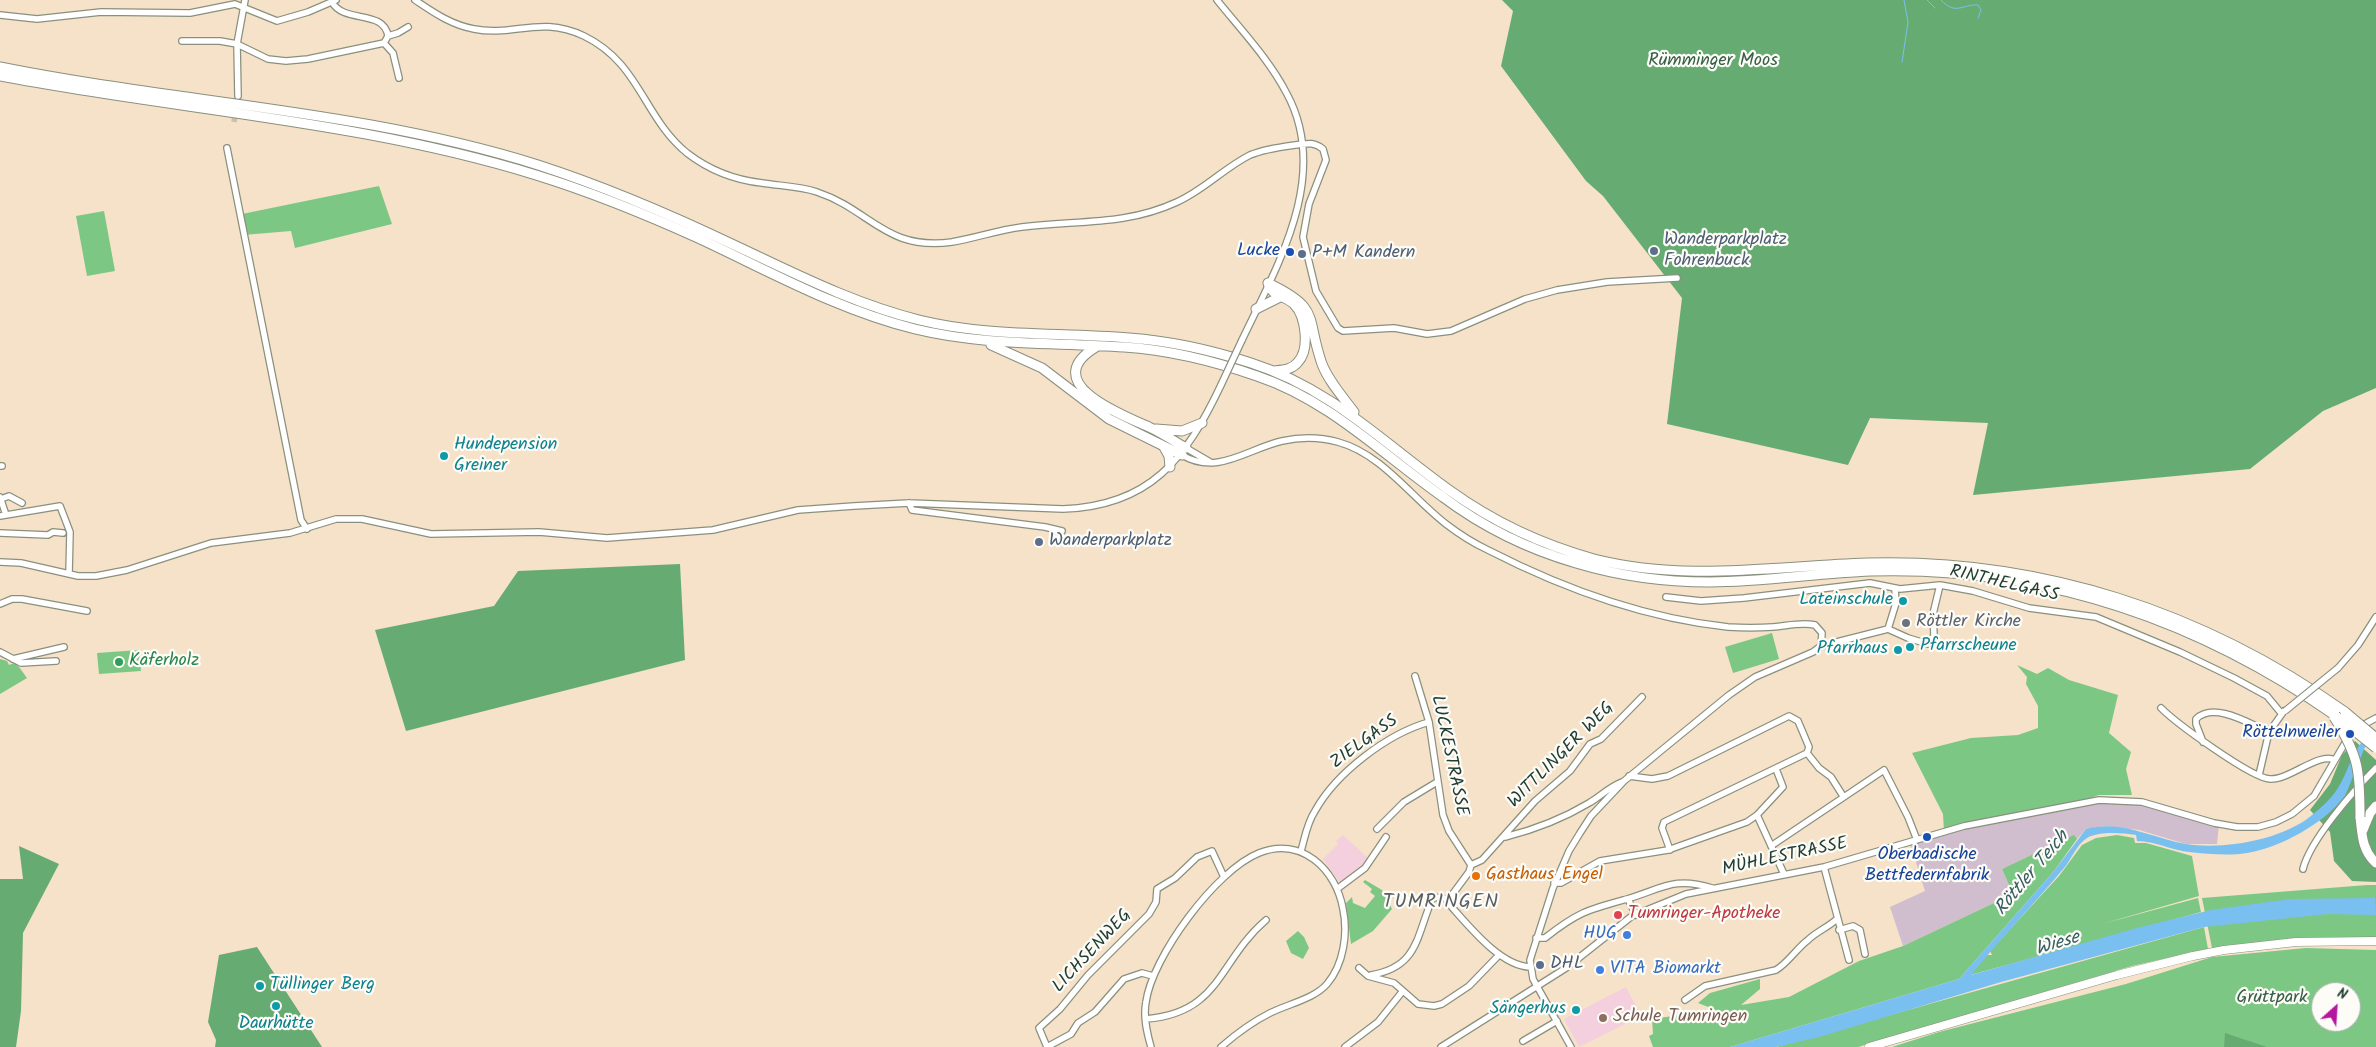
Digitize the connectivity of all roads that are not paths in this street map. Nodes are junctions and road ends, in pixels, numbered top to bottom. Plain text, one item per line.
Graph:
1 (414, 0) edge
2 (1217, 0) edge
3 (334, 1) edge
4 (244, 3) edge
5 (0, 15) edge
6 (408, 27) dead end
7 (388, 36) junction
8 (182, 41) dead end
9 (384, 43) junction
10 (237, 44) junction
11 (0, 67) edge
12 (0, 76) edge
13 (399, 78) dead end
14 (238, 96) tunnel mouth
15 (1302, 144) junction
16 (226, 148) dead end
17 (1677, 278) dead end
18 (1268, 283) junction
19 (1280, 297) junction
20 (1256, 309) junction
21 (984, 342) junction
22 (1096, 346) junction
23 (1273, 371) junction
24 (1359, 419) junction
25 (1202, 423) junction
26 (1151, 428) junction
27 (1162, 444) junction
28 (1184, 451) junction
29 (1170, 468) junction
30 (0, 498) edge
31 (22, 503) dead end
32 (909, 503) junction
33 (3, 516) edge
34 (307, 529) junction
35 (1062, 531) dead end
36 (0, 533) edge
37 (63, 533) dead end
38 (0, 562) edge
39 (1948, 569) junction
40 (69, 574) junction
41 (1940, 585) junction
42 (1895, 589) junction
43 (1666, 597) dead end
44 (0, 604) edge
45 (88, 611) dead end
46 (2376, 617) edge
47 (1888, 629) junction
48 (1821, 646) junction
49 (64, 647) dead end
50 (0, 652) edge
51 (13, 659) junction
52 (56, 661) dead end
53 (1415, 676) dead end
54 (1642, 697) dead end
55 (2160, 708) dead end
56 (2283, 712) junction
57 (2336, 714) junction
58 (2376, 718) edge
59 (1429, 722) junction
60 (2269, 732) junction
61 (2376, 738) edge
62 (2203, 742) junction
63 (2376, 748) edge
64 (1807, 753) junction
65 (2334, 760) junction
66 (2376, 768) edge
67 (1776, 769) junction
68 (2259, 775) junction
69 (1629, 776) junction
70 (1624, 781) junction
71 (1437, 782) junction
72 (1843, 796) junction
73 (2376, 806) edge
74 (1757, 815) junction
75 (1377, 829) dead end
76 (2362, 833) junction
77 (1504, 837) junction
78 (1386, 838) dead end
79 (1917, 840) junction
80 (1771, 846) junction
81 (1670, 850) junction
82 (1301, 851) junction
83 (2376, 863) edge
84 (1471, 865) junction
85 (1824, 867) junction
86 (2303, 869) dead end
87 (1784, 874) junction
88 (1224, 877) junction
89 (1554, 883) junction
90 (1714, 888) junction
91 (1338, 889) junction
92 (1449, 898) junction
93 (1628, 899) junction
94 (1636, 915) junction
95 (1837, 919) junction
96 (1266, 920) dead end
97 (1839, 930) junction
98 (1538, 938) junction
99 (2376, 941) edge
100 (1498, 954) junction
101 (1865, 954) dead end
102 (1848, 960) dead end
103 (1398, 967) junction
104 (1530, 967) junction
105 (1359, 968) dead end
106 (1153, 976) junction
107 (1368, 976) junction
108 (1394, 983) junction
109 (1536, 985) junction
110 (1402, 992) junction
111 (1685, 1000) dead end
112 (1146, 1019) junction
113 (1557, 1021) junction
114 (1523, 1041) dead end
115 (1878, 1046) edge
116 (1047, 1047) edge
117 (1151, 1047) edge
118 (1221, 1047) edge
119 (1345, 1047) edge
120 (1441, 1047) edge
121 (1571, 1047) edge
122 (1869, 1047) edge

1 - 15 street
2 - 15 street
3 - 4 street
3 - 7 street
4 - 5 street
4 - 10 street
6 - 7 street
7 - 9 street
8 - 10 street
9 - 10 street
9 - 13 street
10 - 14 street
11 - 23 highway
12 - 21 highway
15 - 17 street
15 - 18 street
16 - 34 street
18 - 19 highway
18 - 20 street
18 - 24 highway
19 - 20 highway
19 - 23 highway
20 - 25 street, bridge
21 - 22 highway
21 - 27 highway
22 - 26 highway
22 - 39 highway
23 - 24 highway
24 - 39 highway
25 - 26 highway
25 - 28 street
26 - 28 highway
27 - 28 highway
27 - 29 highway
28 - 29 street
28 - 48 street
29 - 32 street
30 - 31 street
30 - 33 street
32 - 34 street
32 - 35 street
33 - 40 street
34 - 40 street
36 - 37 street
38 - 40 street
39 - 57 highway
39 - 57 highway
41 - 42 street, RINTHELGASS
41 - 47 street
41 - 56 street, RINTHELGASS
42 - 43 street, RINTHELGASS
42 - 47 street
44 - 45 street
46 - 56 street, bridge
47 - 48 street
48 - 69 street
49 - 51 street
50 - 51 street
51 - 52 street
53 - 59 street, LUCKESTRASSE
54 - 77 street, WITTLINGER WEG
55 - 62 street
56 - 60 street
57 - 61 highway, bridge
57 - 63 highway, bridge
57 - 76 highway, bridge
58 - 65 street, MÜHLESTRASSE
59 - 71 street, LUCKESTRASSE
59 - 82 street, ZIELGASS
60 - 62 street
60 - 68 street
62 - 68 street
64 - 67 street
64 - 69 street
64 - 72 street
65 - 68 street
65 - 79 street, MÜHLESTRASSE
66 - 86 street
67 - 74 street
67 - 81 street
69 - 70 street
70 - 77 street
70 - 89 street
71 - 75 street
71 - 84 street, LUCKESTRASSE
72 - 79 street
72 - 80 street
73 - 76 highway
74 - 80 street
74 - 81 street
76 - 83 highway
77 - 84 street, WITTLINGER WEG
78 - 91 street
79 - 85 street, MÜHLESTRASSE
80 - 87 street
81 - 89 street
82 - 88 street
82 - 91 street
84 - 92 street
85 - 87 street, MÜHLESTRASSE
85 - 95 street
87 - 90 street, MÜHLESTRASSE
88 - 106 street
88 - 116 street, LICHSENWEG
89 - 98 street
90 - 93 street
90 - 94 street, MÜHLESTRASSE
91 - 118 street
92 - 100 street
92 - 103 street
93 - 94 street
93 - 98 street
94 - 109 street, MÜHLESTRASSE
95 - 97 street
95 - 111 street
96 - 112 street
97 - 101 street
97 - 102 street
98 - 104 street
99 - 115 main road
100 - 104 street
100 - 110 street
103 - 107 street
103 - 108 street
104 - 109 street
105 - 107 street
106 - 112 street
106 - 116 street
107 - 108 street
108 - 110 street
109 - 113 street
109 - 120 street, MÜHLESTRASSE
110 - 119 street
112 - 117 street
113 - 114 street
113 - 121 street
115 - 122 main road

